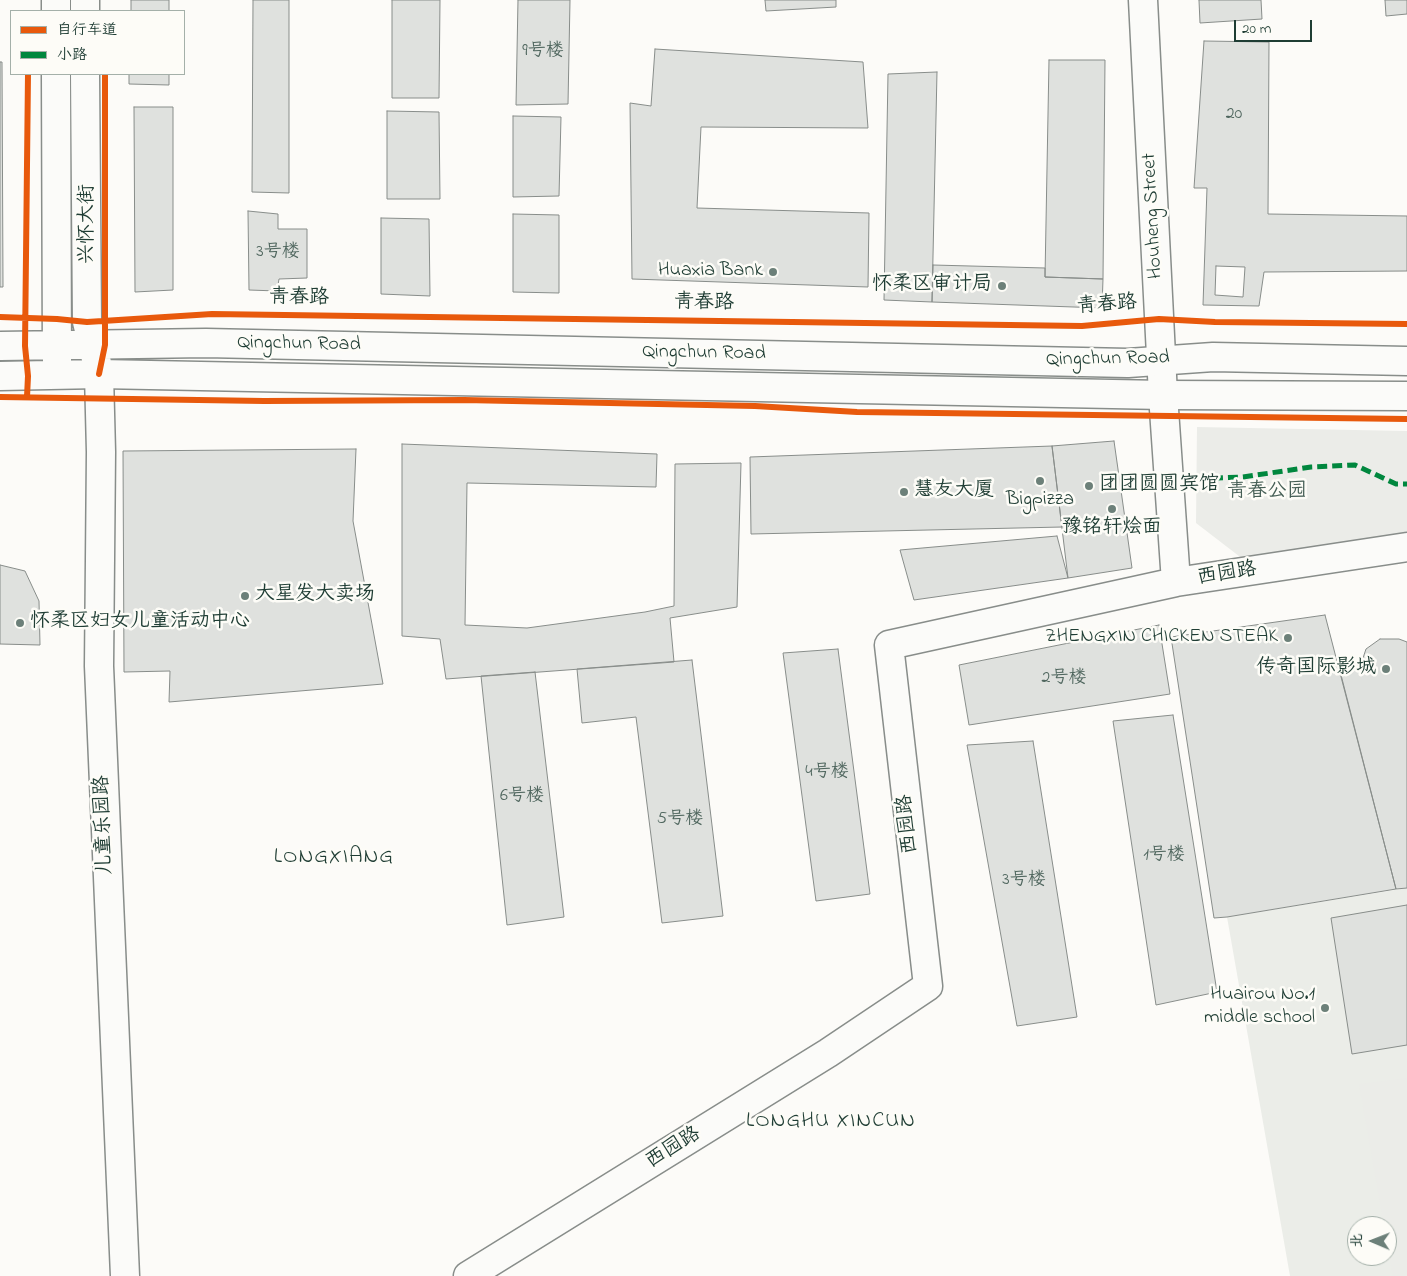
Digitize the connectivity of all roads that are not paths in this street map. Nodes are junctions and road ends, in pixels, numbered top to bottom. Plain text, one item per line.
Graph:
1 (1143, 0) edge
2 (56, 75) edge
3 (85, 75) edge
4 (93, 345) junction
5 (0, 346) edge
6 (57, 346) junction
7 (1162, 361) junction
8 (1407, 361) edge
9 (99, 374) junction
10 (57, 375) junction
11 (0, 376) edge
12 (1163, 395) junction
13 (1407, 396) edge
14 (1407, 547) edge
15 (1176, 582) junction
16 (125, 1276) edge
17 (468, 1276) edge

1 - 7 main road, Houheng Street
2 - 6 main road, 兴怀大街
3 - 4 main road, 兴怀大街
4 - 6 main road, Qingchun Road
4 - 7 main road, Qingchun Road
4 - 9 main road, 兴怀大街
5 - 6 main road, Qingchun Road
6 - 10 main road, 兴怀大街
7 - 8 main road, Qingchun Road
7 - 12 main road, Houheng Street
9 - 10 main road, Qingchun Road
9 - 12 main road, Qingchun Road
9 - 16 main road, 儿童乐园路
10 - 11 main road, Qingchun Road
12 - 13 main road, Qingchun Road
12 - 15 main road, Houheng Street
14 - 15 main road, 西园路
15 - 17 main road, 西园路

